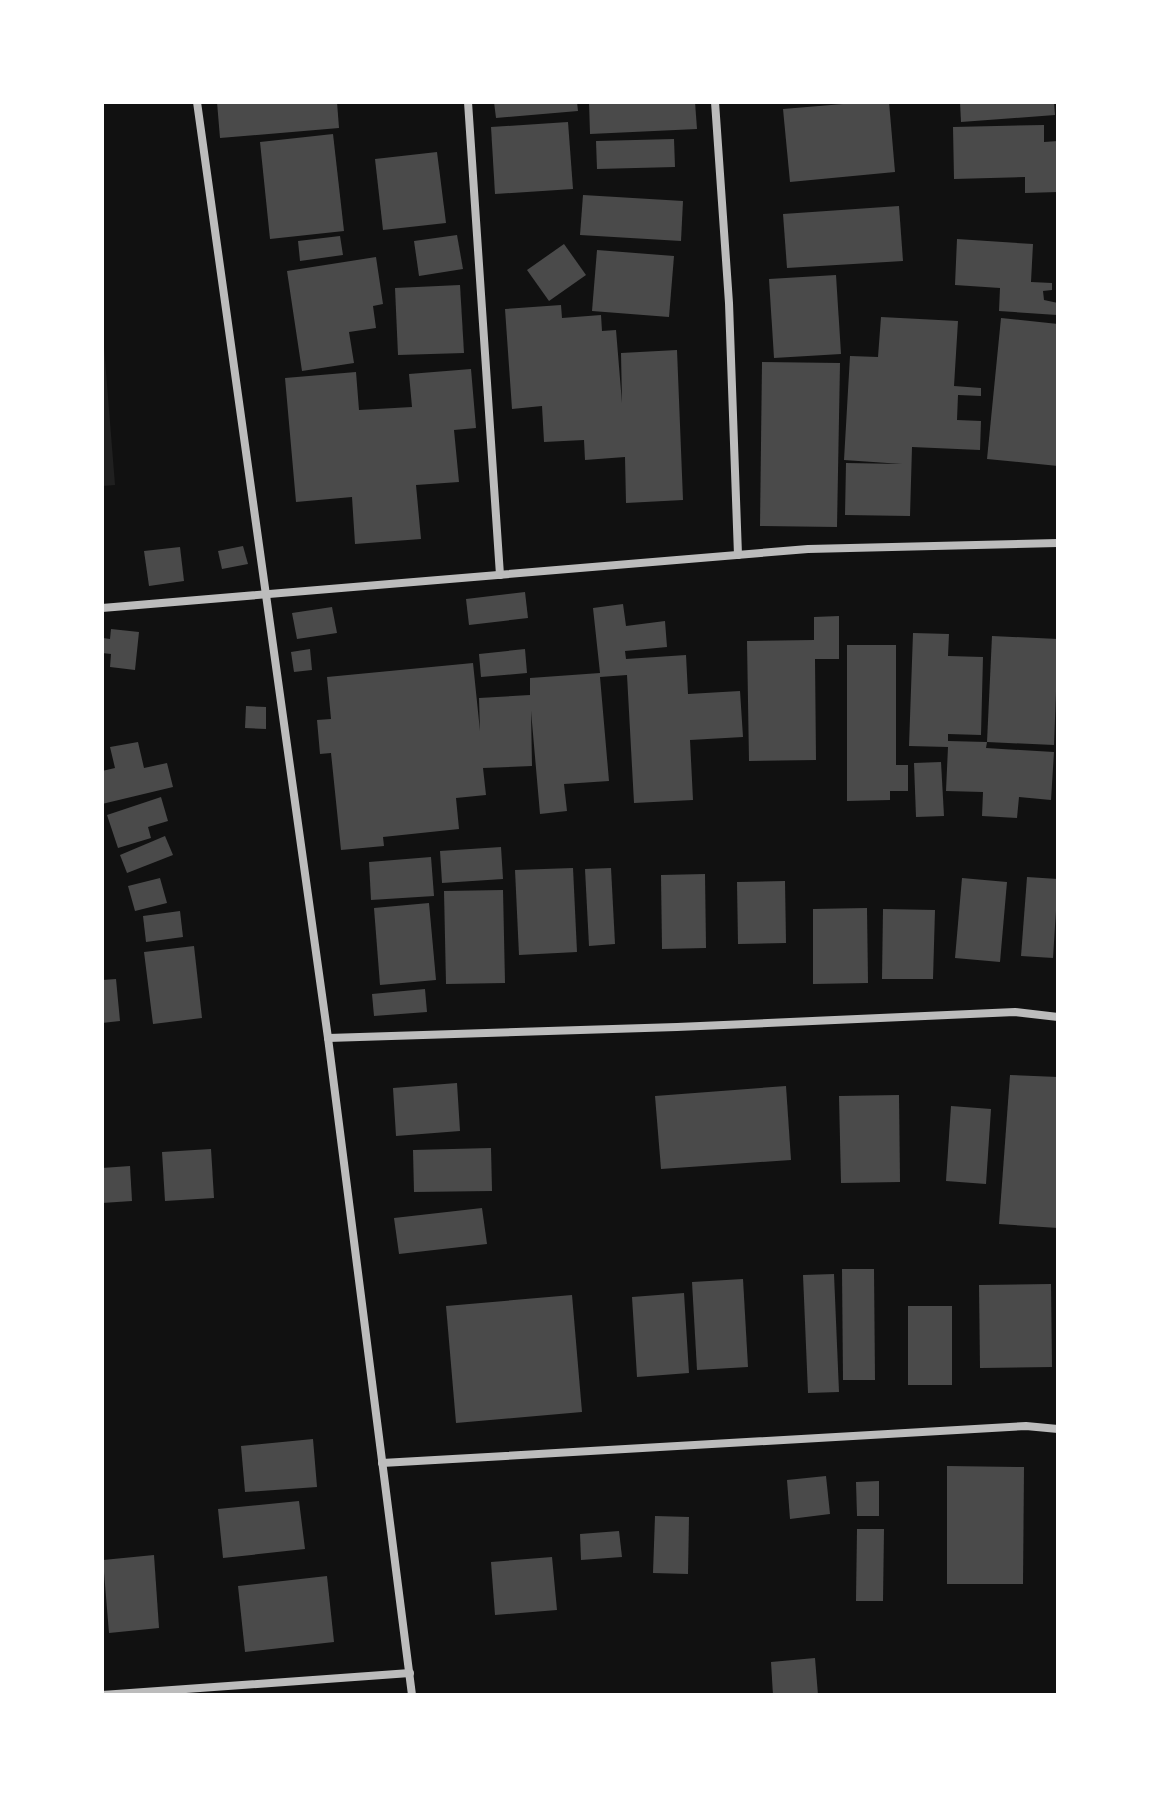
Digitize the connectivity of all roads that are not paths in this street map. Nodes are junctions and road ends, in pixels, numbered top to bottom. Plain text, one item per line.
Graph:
1 (197, 102) edge
2 (468, 102) edge
3 (715, 102) edge
4 (1058, 543) edge
5 (738, 555) junction
6 (500, 575) junction
7 (265, 594) junction
8 (102, 608) edge
9 (1058, 1017) edge
10 (328, 1038) junction
11 (1058, 1429) edge
12 (382, 1463) junction
13 (410, 1673) junction
14 (102, 1695) edge
15 (412, 1695) edge

1 - 7 street
2 - 6 street
3 - 5 street
4 - 5 street
5 - 6 street
6 - 7 street
7 - 8 street
7 - 10 street
9 - 10 street
10 - 12 street
11 - 12 street
12 - 13 street
13 - 14 street
13 - 15 street

